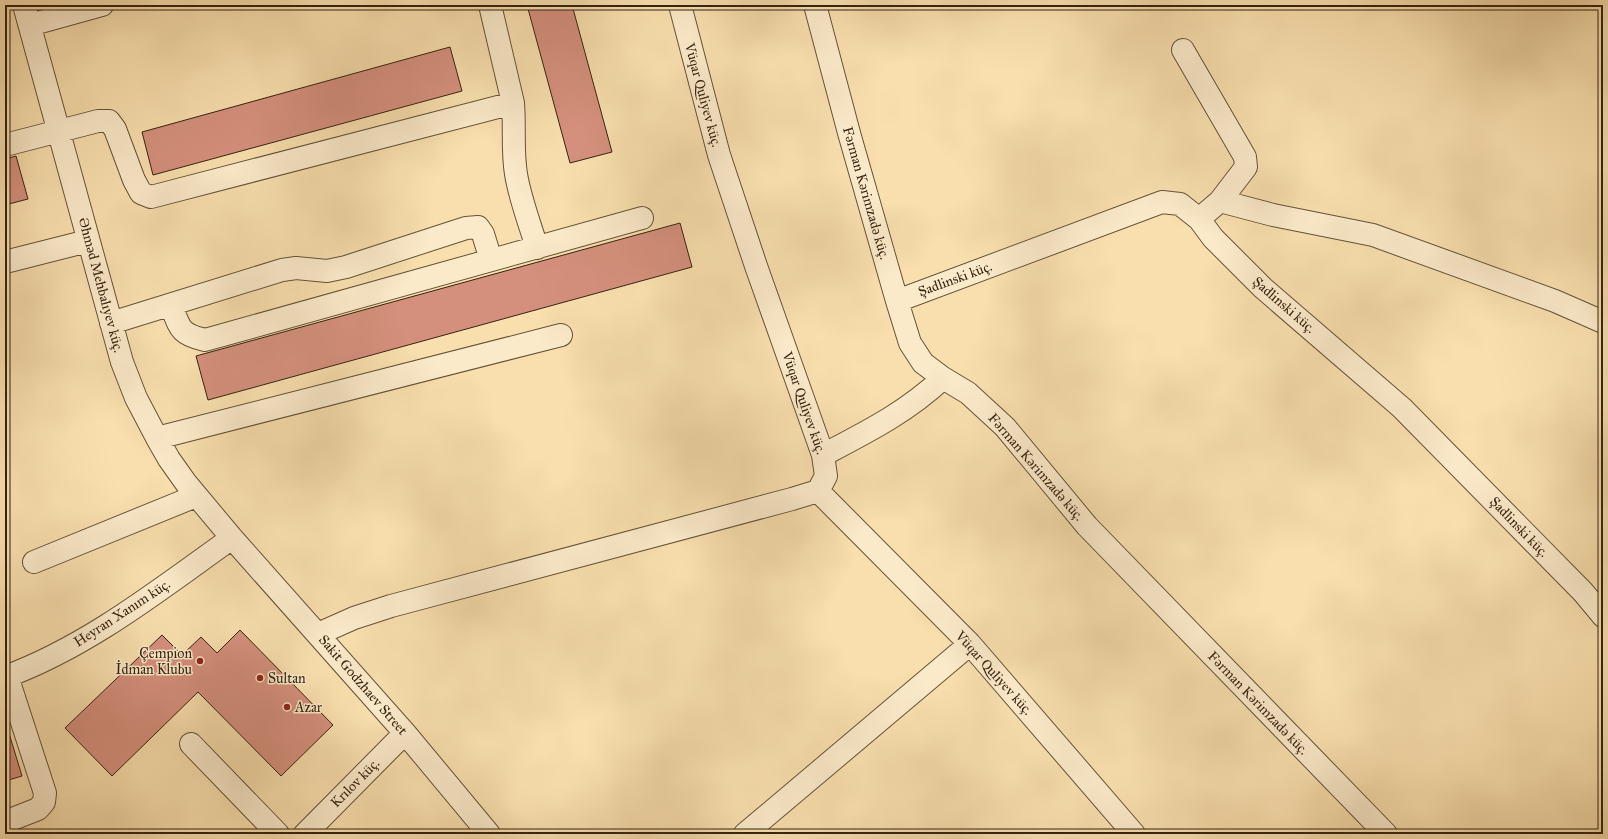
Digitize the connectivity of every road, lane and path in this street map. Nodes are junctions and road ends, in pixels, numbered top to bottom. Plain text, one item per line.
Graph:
1 (102, 5) edge
2 (490, 5) edge
3 (680, 5) edge
4 (814, 5) edge
5 (27, 15) edge
6 (1183, 50) dead end
7 (512, 103) junction
8 (59, 132) junction
9 (5, 145) edge
10 (1220, 201) junction
11 (642, 218) dead end
12 (1199, 219) junction
13 (88, 241) junction
14 (537, 248) junction
15 (491, 260) junction
16 (5, 262) edge
17 (897, 301) junction
18 (171, 306) junction
19 (1603, 322) edge
20 (111, 323) junction
21 (561, 335) dead end
22 (943, 378) junction
23 (157, 438) junction
24 (823, 454) junction
25 (818, 491) junction
26 (196, 496) junction
27 (232, 538) junction
28 (34, 562) dead end
29 (1603, 616) edge
30 (318, 634) junction
31 (970, 644) junction
32 (6, 676) edge
33 (405, 733) junction
34 (192, 744) dead end
35 (5, 822) edge
36 (278, 834) edge
37 (304, 834) edge
38 (489, 834) edge
39 (745, 834) edge
40 (1134, 834) edge
41 (1386, 834) edge

1 - 5 street
2 - 7 street
3 - 24 street, Vüqar Quliyev küç.
4 - 17 street, Fərman Kərimzadə küç.
5 - 8 street, Əhməd Mehbalıyev küç.
6 - 10 street
7 - 8 street
7 - 14 street
8 - 9 street
8 - 13 street, Əhməd Mehbalıyev küç.
10 - 12 street
10 - 19 street
11 - 14 street
12 - 17 street, Şadlinski küç.
12 - 29 street, Şadlinski küç.
13 - 16 street
13 - 20 street, Əhməd Mehbalıyev küç.
14 - 15 street
15 - 18 street
15 - 18 street
17 - 22 street, Fərman Kərimzadə küç.
18 - 20 street
20 - 23 street, Əhməd Mehbalıyev küç.
21 - 23 street
22 - 24 street
22 - 41 street, Fərman Kərimzadə küç.
23 - 26 street, Əhməd Mehbalıyev küç.
24 - 25 street, Vüqar Quliyev küç.
25 - 30 street
25 - 31 street, Vüqar Quliyev küç.
26 - 27 street, Əhməd Mehbalıyev küç.
26 - 28 street
27 - 30 street, Sakit Godzhaev Street
27 - 32 street, Heyran Xanım küç.
30 - 33 street, Sakit Godzhaev Street
31 - 39 street
31 - 40 street, Vüqar Quliyev küç.
32 - 35 street
33 - 37 street, Krılov küç.
33 - 38 street, Sakit Godzhaev Street
34 - 36 street

